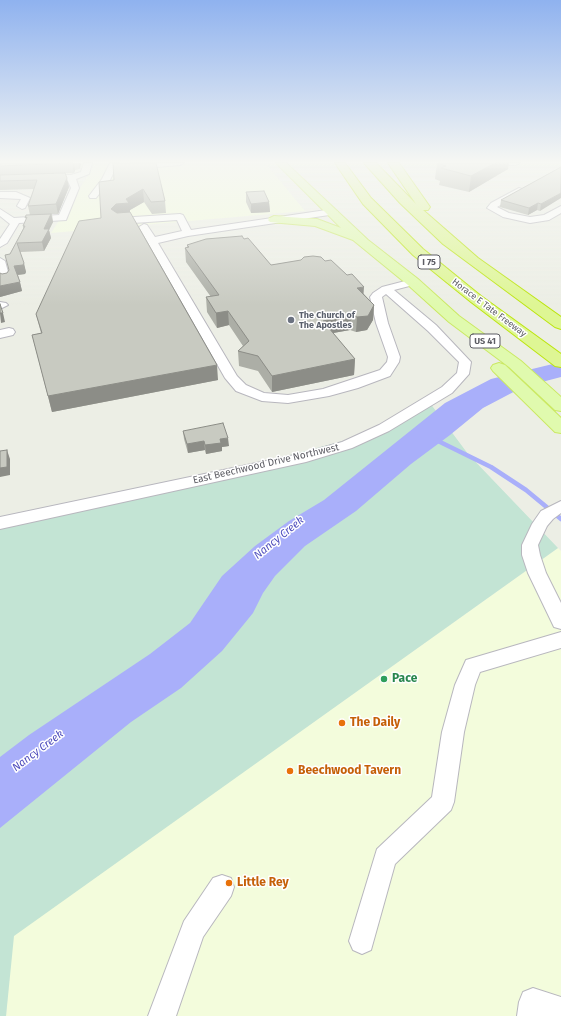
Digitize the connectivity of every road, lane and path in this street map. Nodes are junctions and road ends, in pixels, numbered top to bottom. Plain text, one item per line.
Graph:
1 (66, 210) edge
2 (302, 210) edge
3 (376, 210) edge
4 (415, 210) edge
5 (426, 210) edge
6 (495, 210) edge
7 (558, 210) edge
8 (333, 212) joint
9 (2, 215) edge
10 (550, 215) junction
11 (561, 218) edge
12 (274, 220) junction
13 (118, 221) edge
14 (13, 222) junction
15 (430, 225) junction
16 (144, 227) dead end
17 (188, 233) junction
18 (4, 234) edge
19 (359, 238) junction
20 (153, 242) junction
21 (0, 244) edge
22 (0, 261) edge
23 (5, 280) edge
24 (413, 282) junction
25 (386, 289) junction
26 (561, 324) edge
27 (561, 362) edge
28 (507, 366) junction
29 (561, 406) edge
30 (561, 428) edge
31 (561, 506) edge
32 (0, 523) edge
33 (561, 622) edge
34 (561, 640) edge
35 (222, 887) dead end
36 (362, 941) dead end
37 (561, 1011) edge
38 (162, 1016) edge
39 (532, 1016) edge

1 - 14 street
2 - 12 main road
3 - 27 highway, Horace E Tate Freeway / I 75
4 - 15 highway
5 - 15 highway
6 - 10 street
7 - 10 street
8 - 12 street
8 - 19 main road, US 41
9 - 14 street
10 - 11 street
12 - 17 street
12 - 19 main road
13 - 17 street
14 - 18 street
15 - 26 highway
16 - 20 street
17 - 20 street
17 - 20 street
18 - 21 street
19 - 24 main road, US 41
20 - 25 street
22 - 23 street
24 - 25 street
24 - 28 main road, US 41
25 - 32 street, East Beechwood Drive Northwest
28 - 29 main road, US 41
28 - 30 main road, US 41
31 - 33 street
34 - 36 street
35 - 38 street
37 - 39 street

